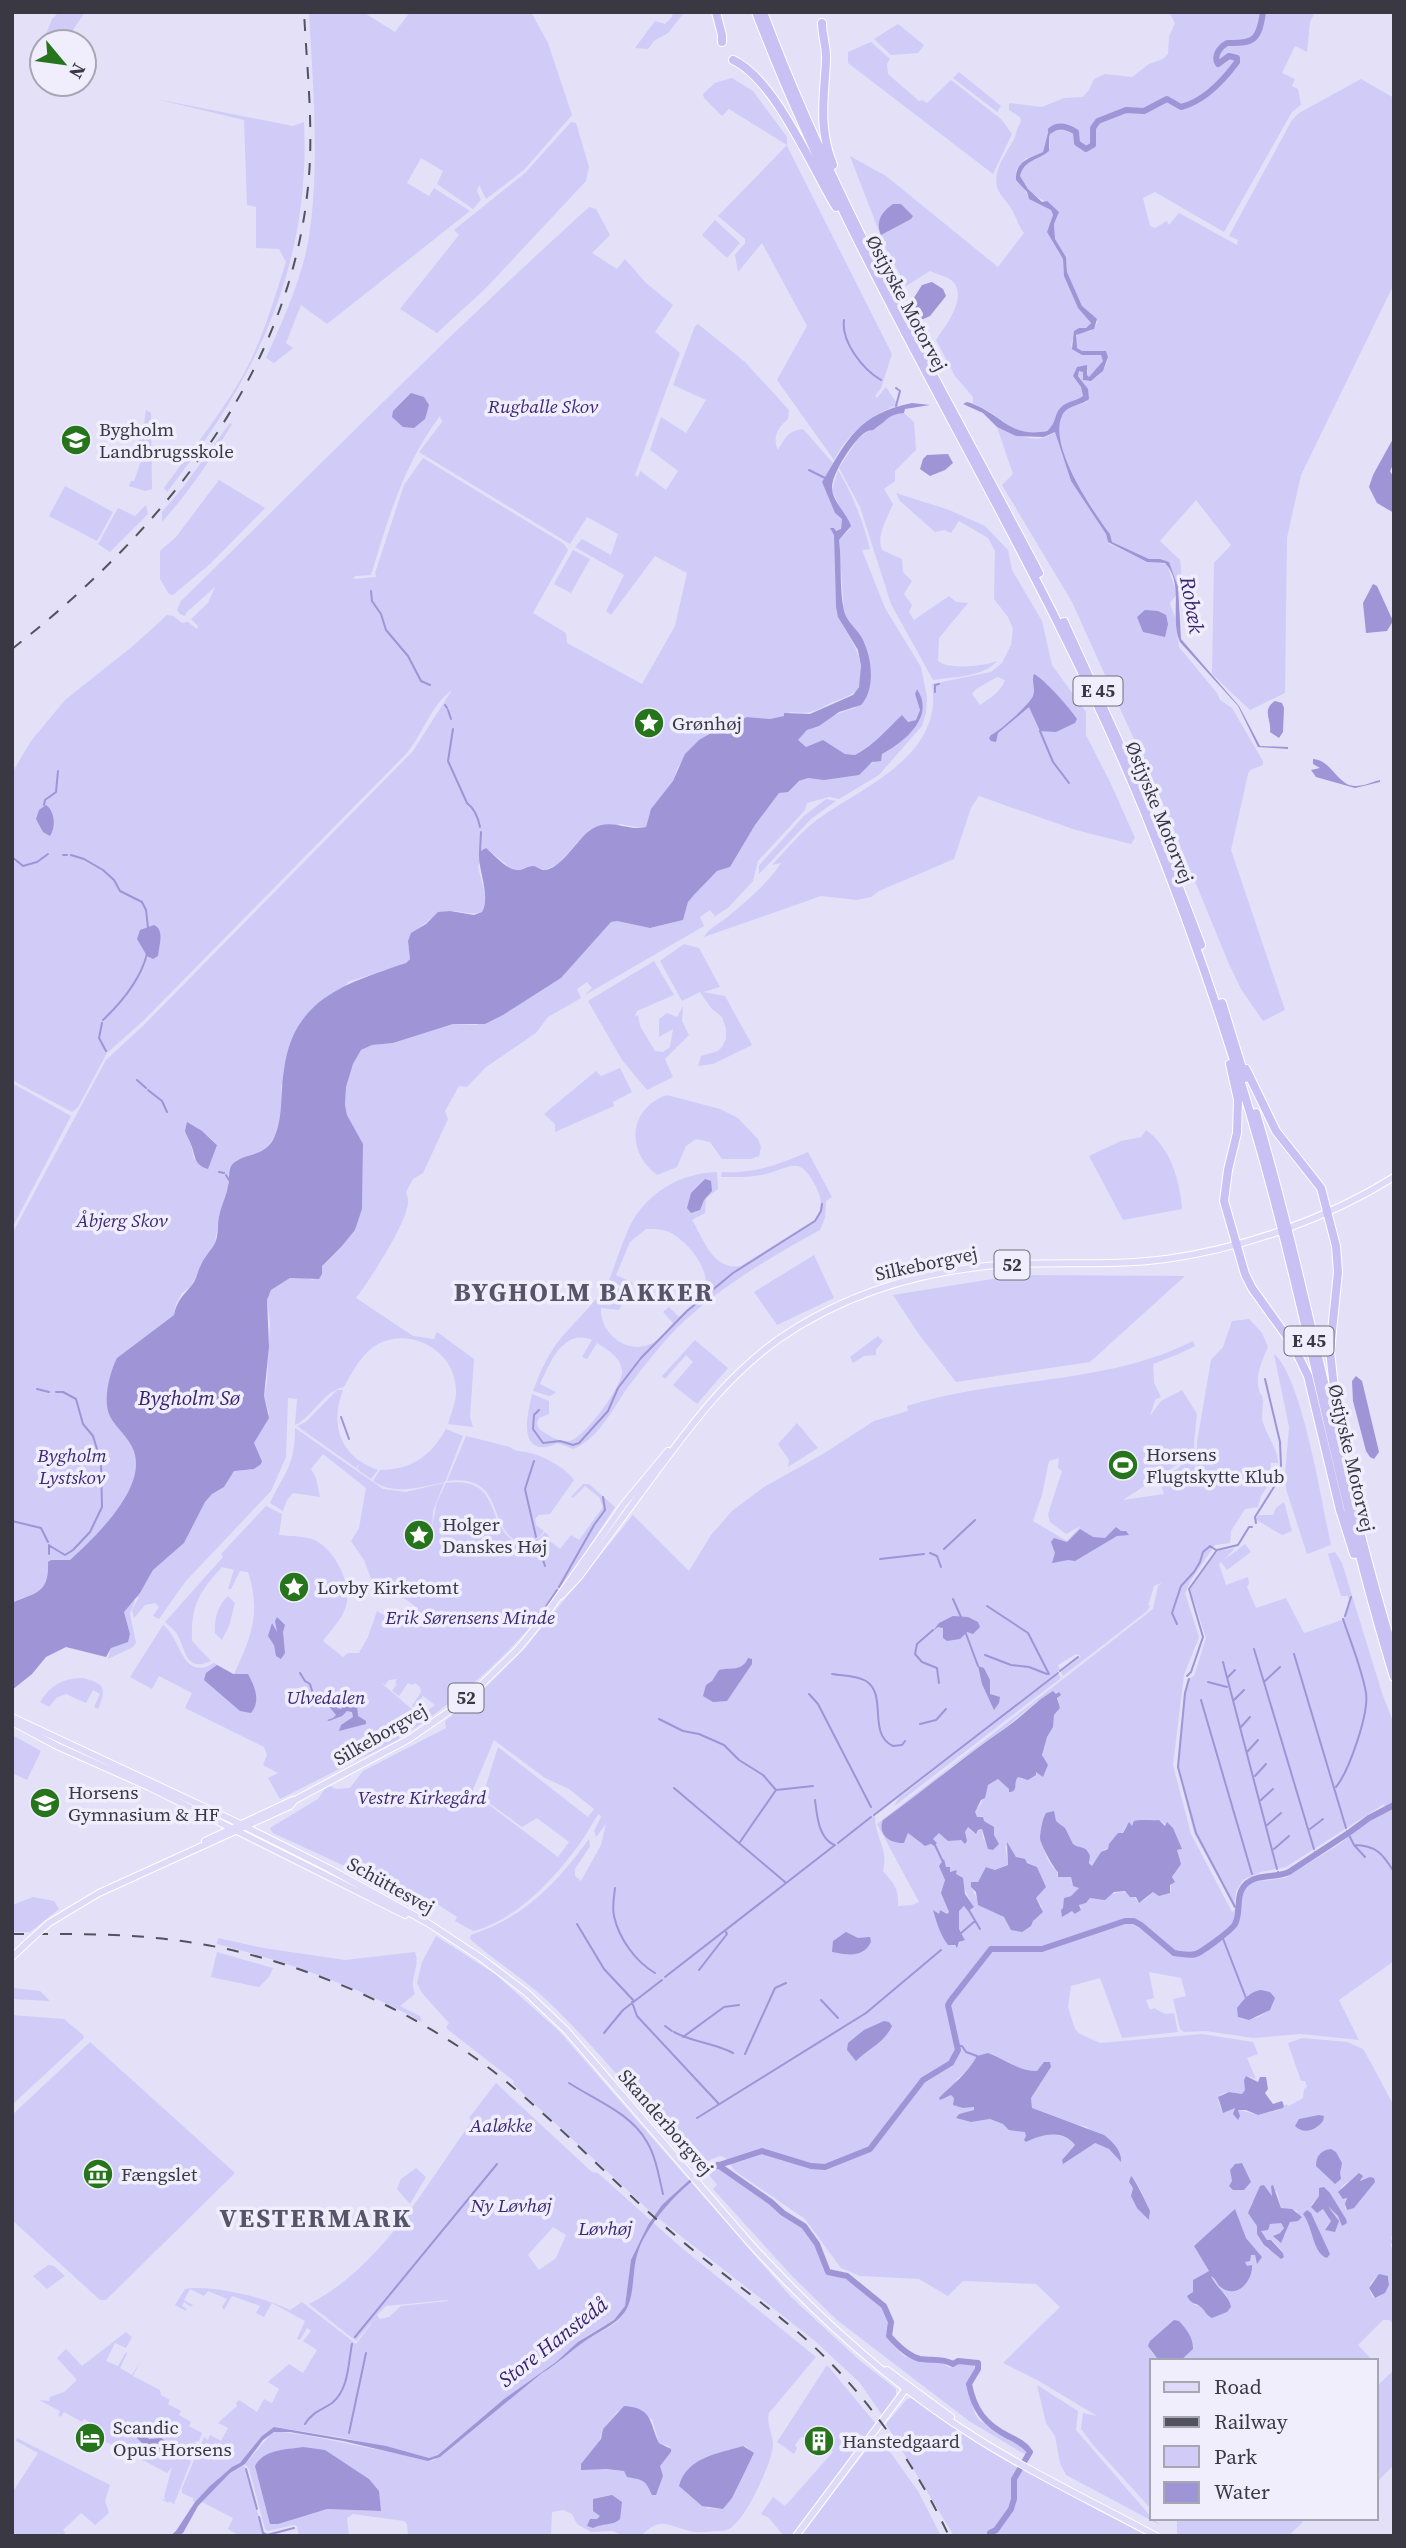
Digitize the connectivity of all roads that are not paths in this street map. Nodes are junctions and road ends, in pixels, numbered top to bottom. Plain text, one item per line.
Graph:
1 (716, 12) edge
2 (756, 12) edge
3 (763, 12) edge
4 (822, 23) dead end
5 (722, 42) dead end
6 (733, 60) dead end
7 (852, 225) junction
8 (1217, 1007) junction
9 (1232, 1036) junction
10 (1394, 1177) edge
11 (1329, 1210) junction
12 (1236, 1243) junction
13 (1352, 1505) junction
14 (1363, 1572) junction
15 (1394, 1653) edge
16 (1394, 1677) edge
17 (12, 1719) edge
18 (169, 1797) junction
19 (295, 1800) junction
20 (261, 1820) junction
21 (239, 1827) junction
22 (215, 1836) junction
23 (194, 1849) junction
24 (296, 1852) junction
25 (459, 1943) junction
26 (12, 1957) edge
27 (907, 2388) junction
28 (796, 2536) edge
29 (1156, 2536) edge

1 - 5 highway
2 - 7 highway, Østjyske Motorvej / E 45
3 - 7 highway, Østjyske Motorvej / E 45
4 - 7 highway
6 - 7 highway
7 - 8 highway, Østjyske Motorvej / E 45
7 - 9 highway, Østjyske Motorvej / E 45
8 - 12 highway
8 - 14 highway, Østjyske Motorvej / E 45
9 - 11 highway
9 - 13 highway, Østjyske Motorvej / E 45
10 - 11 main road, Silkeborgvej / 52
11 - 12 main road, Silkeborgvej / 52
11 - 13 highway
12 - 14 highway
12 - 19 main road, Silkeborgvej / 52
13 - 15 highway, Østjyske Motorvej / E 45
14 - 16 highway, Østjyske Motorvej / E 45
17 - 18 main road, Schüttesvej
17 - 21 main road, Schüttesvej
18 - 21 main road, Schüttesvej
18 - 22 main road, Schüttesvej
19 - 20 main road, Silkeborgvej / 52
19 - 21 main road, Silkeborgvej / 52
20 - 21 main road, Silkeborgvej / 52
20 - 24 main road
21 - 22 main road, Silkeborgvej
21 - 23 main road, Silkeborgvej
21 - 24 main road, Schüttesvej
21 - 25 main road, Schüttesvej
22 - 23 main road, Silkeborgvej
23 - 26 main road, Silkeborgvej, bridge
24 - 25 main road, Schüttesvej
25 - 27 main road, Skanderborgvej
27 - 28 main road
27 - 29 main road, Skanderborgvej

